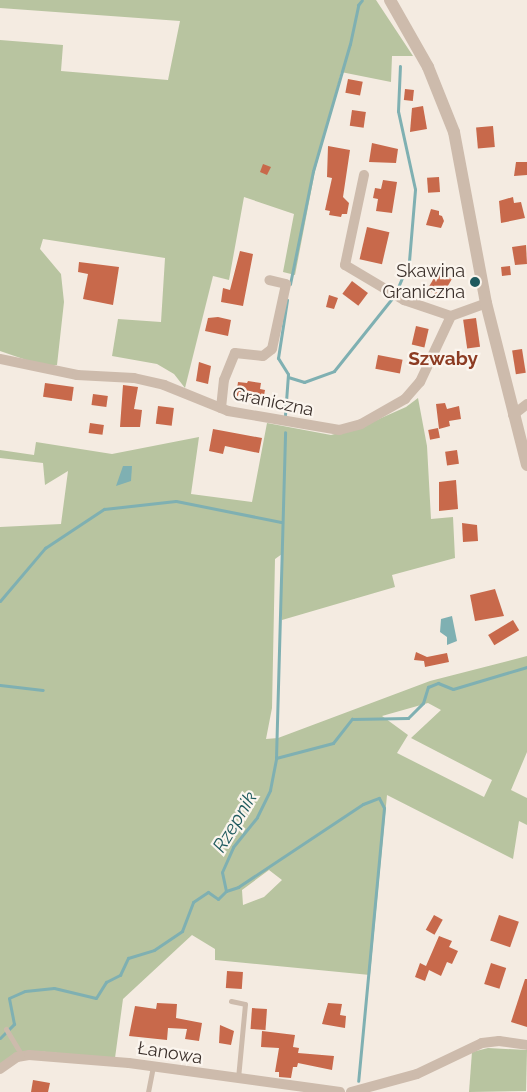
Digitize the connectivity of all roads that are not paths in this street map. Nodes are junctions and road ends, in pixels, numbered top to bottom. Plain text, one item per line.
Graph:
1 (390, 0) edge
2 (364, 175) dead end
3 (269, 280) dead end
4 (486, 303) junction
5 (452, 316) junction
6 (0, 359) edge
7 (527, 404) edge
8 (221, 408) junction
9 (513, 415) junction
10 (527, 466) edge
11 (231, 1000) dead end
12 (7, 1031) dead end
13 (527, 1045) edge
14 (22, 1056) junction
15 (153, 1067) junction
16 (0, 1069) edge
17 (238, 1080) junction
18 (148, 1092) edge
19 (340, 1092) edge
20 (351, 1092) edge

1 - 4 street
2 - 5 street
3 - 8 street
4 - 5 street
4 - 9 street
5 - 8 street, Graniczna
6 - 8 street, Graniczna
7 - 9 street
9 - 10 street
11 - 17 lane
12 - 14 lane
13 - 20 street
14 - 15 street, Łanowa
14 - 16 street
15 - 17 street, Łanowa
15 - 18 lane
17 - 19 street, Łanowa

